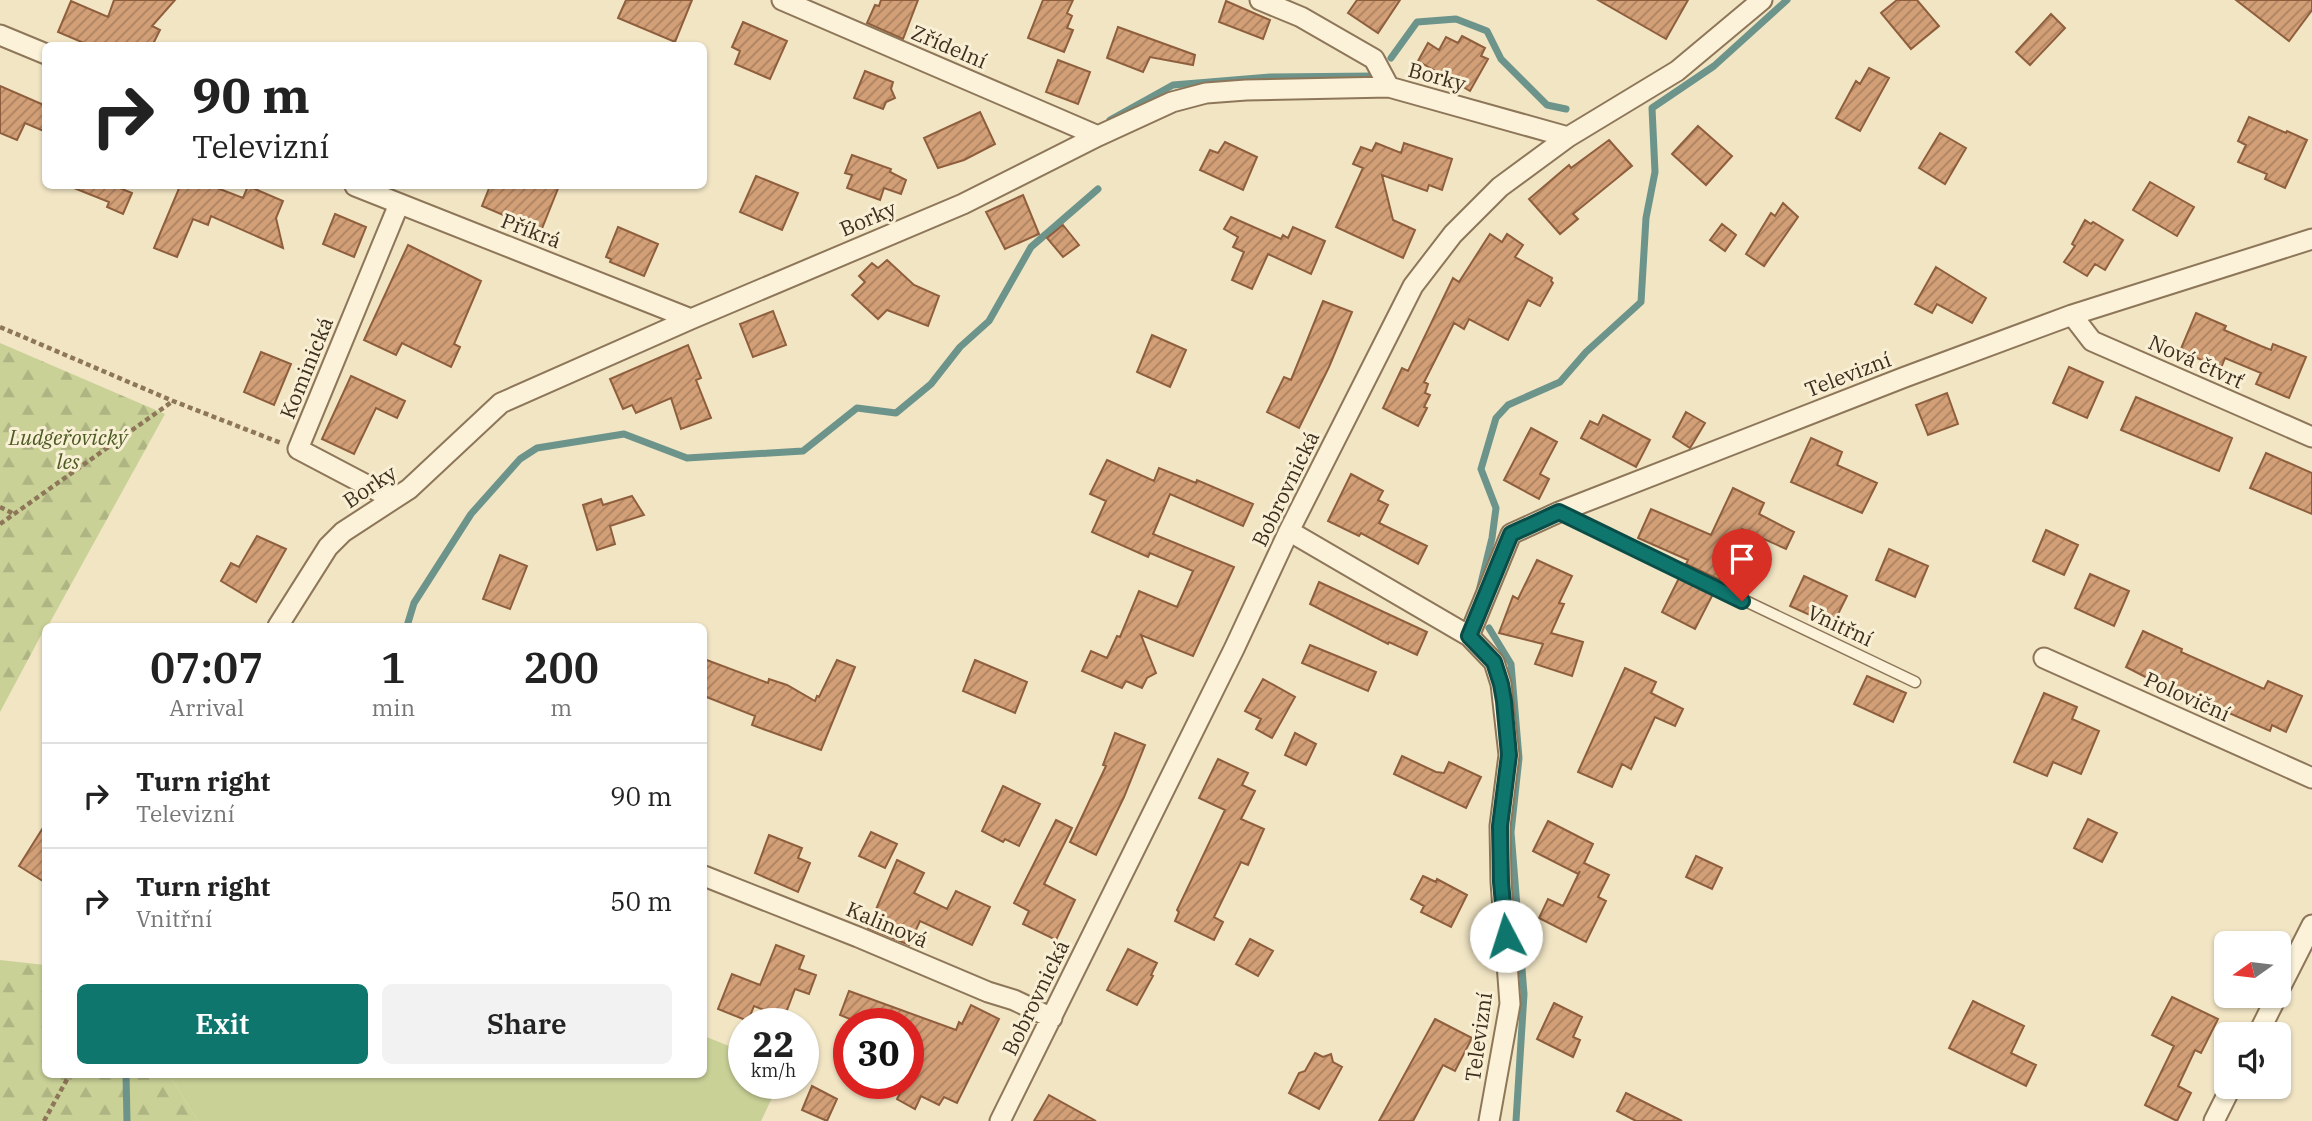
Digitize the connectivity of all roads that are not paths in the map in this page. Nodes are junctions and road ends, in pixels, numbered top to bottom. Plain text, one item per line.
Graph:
1 (782, 0) edge
2 (1260, 0) edge
3 (1762, 0) edge
4 (0, 35) edge
5 (42, 52) edge
6 (1389, 88) junction
7 (1098, 136) junction
8 (1568, 137) junction
9 (362, 189) edge
10 (399, 204) junction
11 (2312, 239) edge
12 (2072, 315) junction
13 (691, 318) junction
14 (2312, 437) edge
15 (393, 499) junction
16 (1559, 512) junction
17 (1289, 531) junction
18 (280, 623) edge
19 (1469, 636) junction
20 (2044, 658) dead end
21 (1915, 682) dead end
22 (2312, 778) edge
23 (707, 877) edge
24 (2312, 925) edge
25 (2291, 968) edge
26 (1052, 1018) junction
27 (2225, 1099) edge
28 (1000, 1121) edge
29 (1489, 1121) edge
30 (2214, 1121) edge

1 - 7 street, Zřídelní
2 - 6 street
3 - 8 street, Bobrovnická
4 - 5 street
6 - 7 street, Borky
6 - 8 street, Borky
7 - 13 street, Borky
8 - 17 street, Bobrovnická
9 - 10 street, Příkrá
10 - 13 street, Příkrá
10 - 15 street, Kominická
11 - 12 street, Televizní
12 - 14 street, Nová čtvrť
12 - 16 street, Televizní
13 - 15 street, Borky
15 - 18 street, Borky
16 - 19 street, Televizní
16 - 21 lane, Vnitřní
17 - 19 street, Televizní
17 - 26 street, Bobrovnická
19 - 29 street, Televizní
20 - 22 street, Poloviční
23 - 26 street, Kalinová
24 - 25 street
26 - 28 street, Bobrovnická
27 - 30 street

